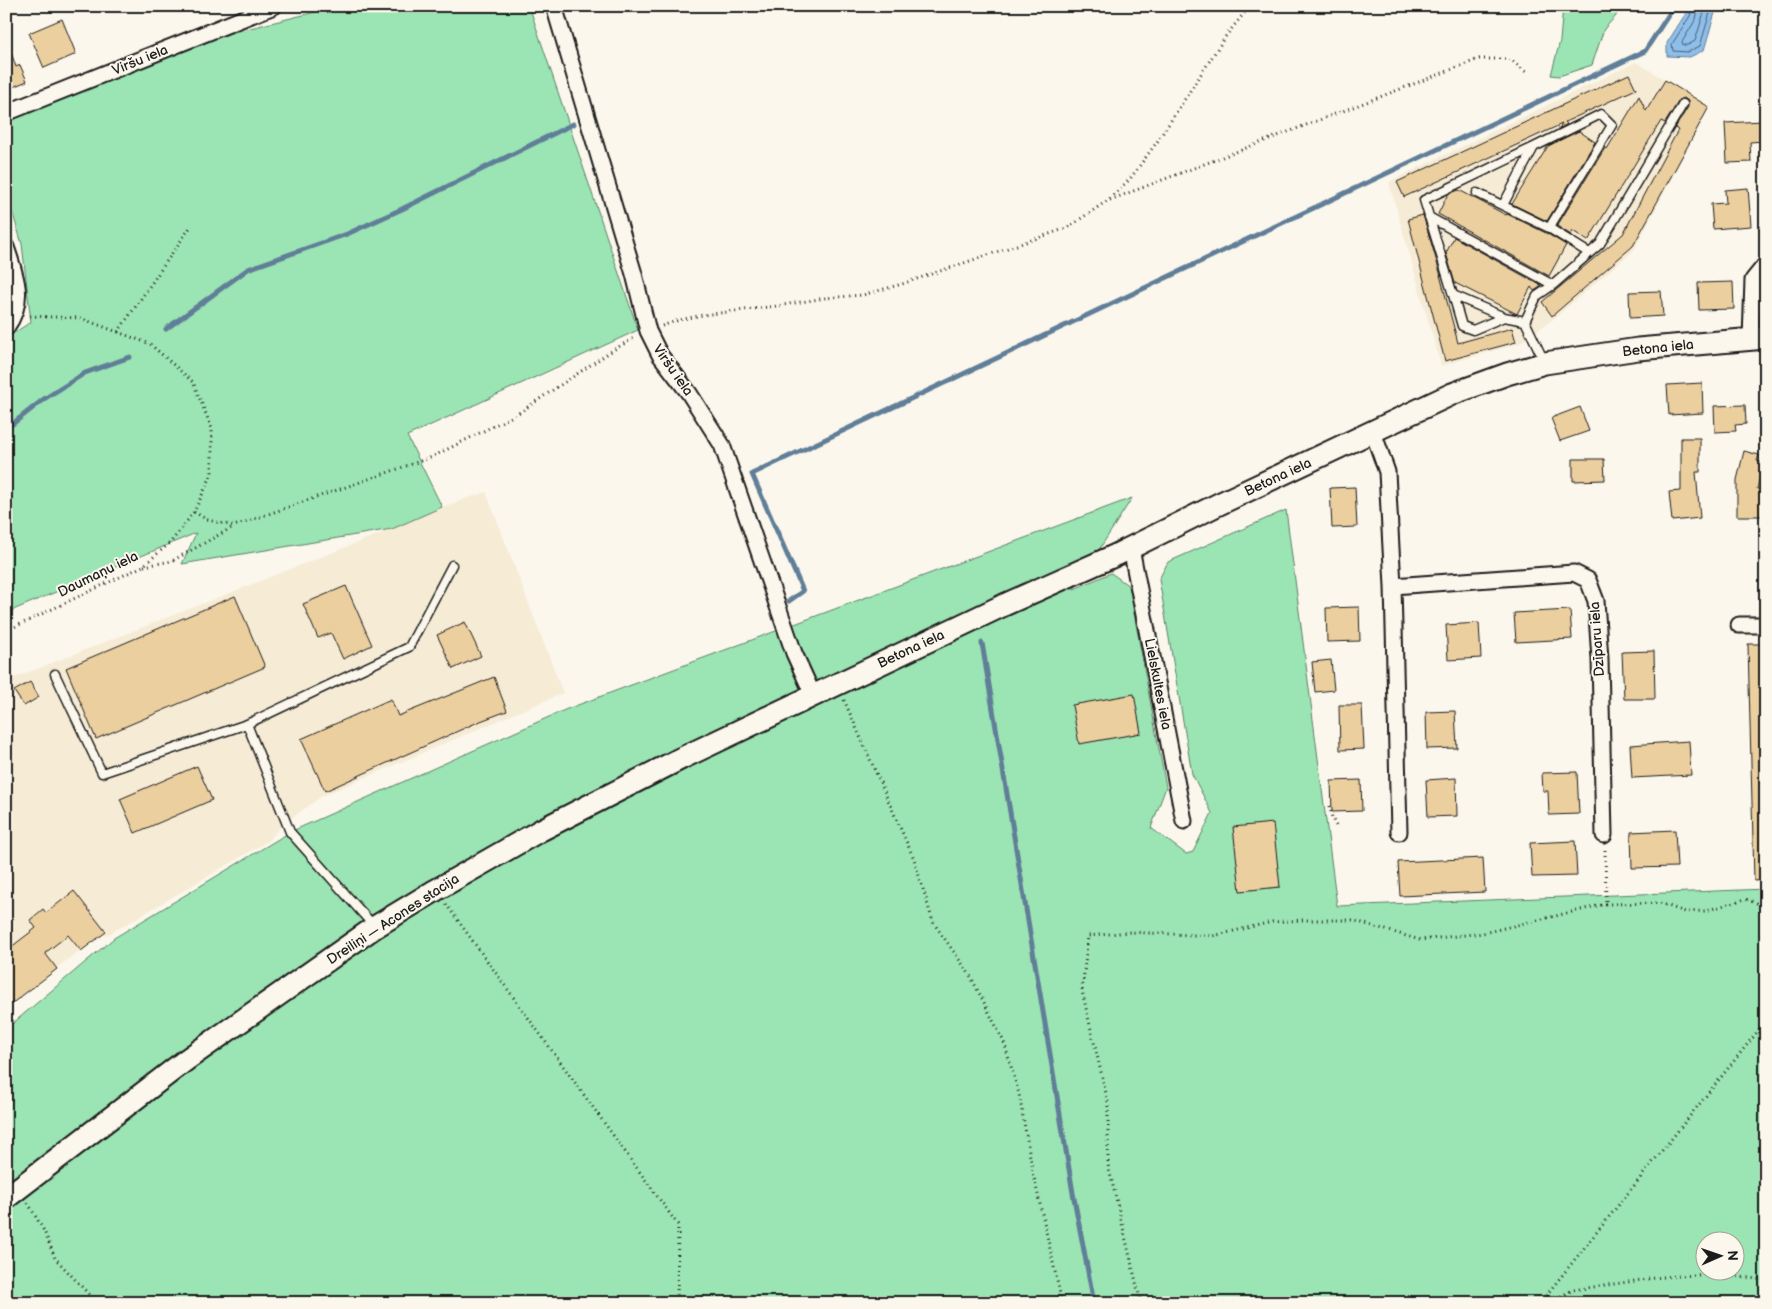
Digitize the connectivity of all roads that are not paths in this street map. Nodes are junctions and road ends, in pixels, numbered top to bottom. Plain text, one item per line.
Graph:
1 (274, 6) edge
2 (554, 6) edge
3 (1683, 104) dead end
4 (6, 113) edge
5 (1534, 146) junction
6 (1477, 192) dead end
7 (1503, 205) junction
8 (1429, 217) junction
9 (1549, 228) junction
10 (6, 247) edge
11 (1589, 253) junction
12 (1766, 264) edge
13 (1553, 286) junction
14 (1453, 295) junction
15 (1504, 317) junction
16 (1524, 321) junction
17 (10, 322) edge
18 (1758, 339) edge
19 (1545, 363) junction
20 (1373, 432) junction
21 (1131, 548) junction
22 (452, 565) dead end
23 (1393, 586) junction
24 (1739, 624) dead end
25 (1766, 625) edge
26 (55, 674) dead end
27 (813, 694) junction
28 (247, 724) junction
29 (1184, 821) dead end
30 (1399, 832) dead end
31 (1604, 835) road end
32 (375, 927) junction
33 (12, 1194) edge

1 - 4 street, Viršu iela
2 - 27 street, Viršu iela
3 - 11 lane
5 - 7 lane
5 - 8 lane
5 - 9 lane
6 - 7 lane
7 - 9 lane
8 - 13 lane
8 - 14 lane
9 - 11 lane
10 - 17 street
11 - 13 lane
12 - 18 street
13 - 16 lane
14 - 15 lane
14 - 15 lane
15 - 16 lane
16 - 19 lane
18 - 19 main road, Betona iela
19 - 20 main road, Betona iela
20 - 21 main road, Betona iela
20 - 23 street
21 - 27 main road, Betona iela
21 - 29 street, Lielskultes iela
22 - 28 lane
23 - 30 street
23 - 31 street, Dzīparu iela
24 - 25 street
26 - 28 lane
27 - 32 main road, Dreiliņi — Acones stacija
28 - 32 lane
32 - 33 main road, Dreiliņi — Acones stacija

